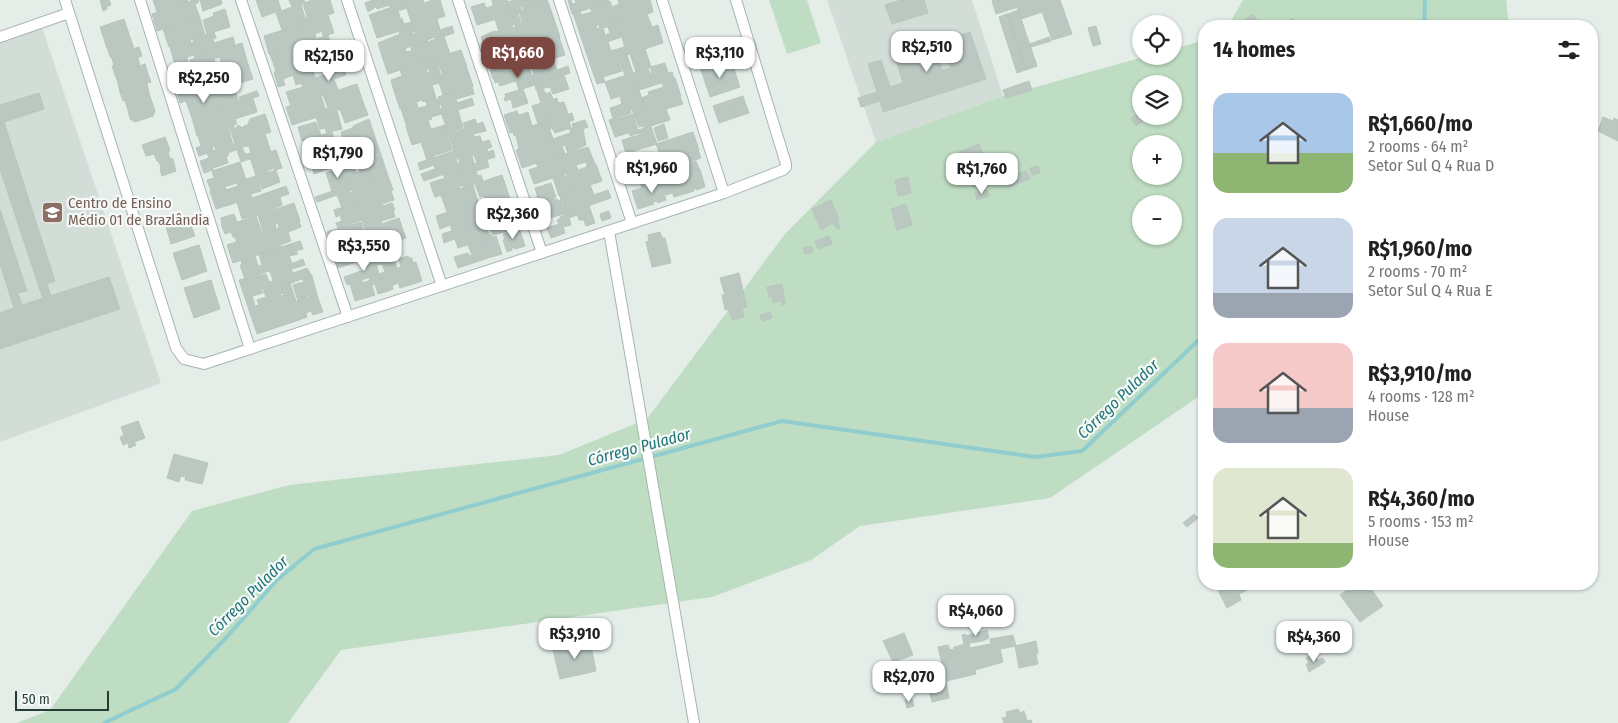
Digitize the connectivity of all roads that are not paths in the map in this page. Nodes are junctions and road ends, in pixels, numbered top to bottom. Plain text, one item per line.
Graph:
1 (65, 0) edge
2 (140, 0) edge
3 (242, 0) edge
4 (347, 0) edge
5 (458, 0) edge
6 (559, 0) edge
7 (662, 0) edge
8 (736, 0) edge
9 (69, 13) junction
10 (0, 37) edge
11 (724, 193) junction
12 (632, 223) junction
13 (609, 231) junction
14 (542, 253) junction
15 (442, 286) junction
16 (348, 317) junction
17 (250, 349) junction
18 (694, 723) edge

1 - 9 street
2 - 17 street
3 - 16 street
4 - 15 street
5 - 14 street
6 - 12 street
7 - 11 street
8 - 11 street
9 - 10 street
9 - 17 street
11 - 12 street
12 - 13 street
13 - 14 street
13 - 18 street
14 - 15 street
15 - 16 street
16 - 17 street

